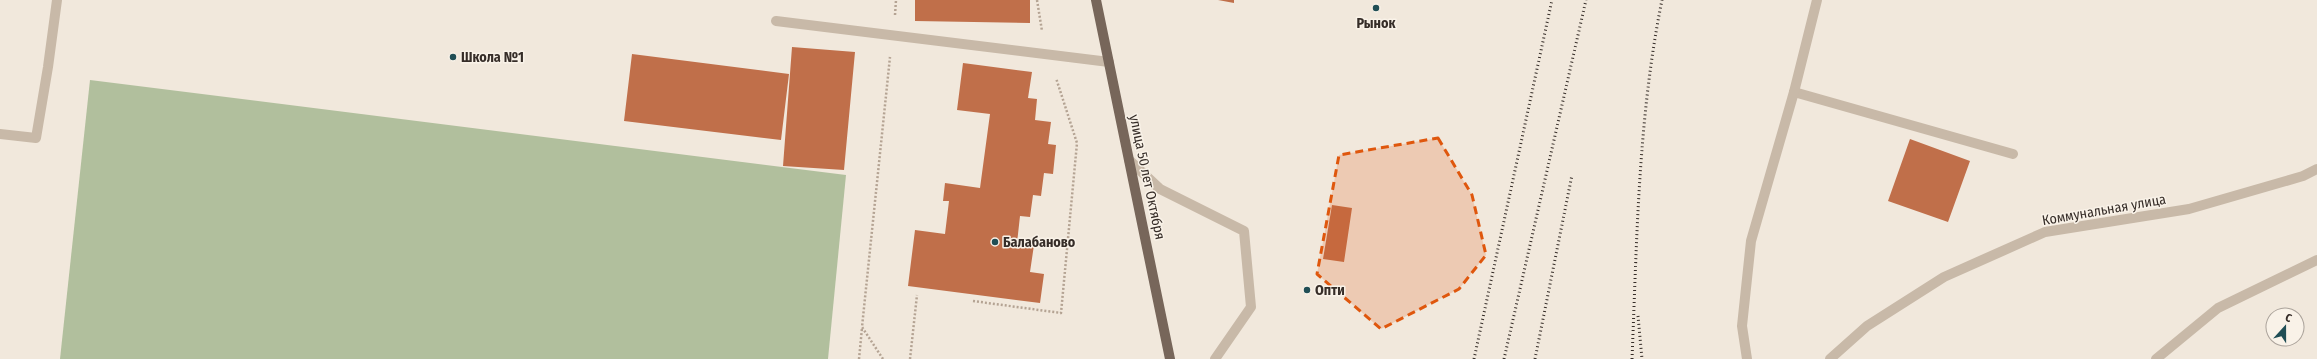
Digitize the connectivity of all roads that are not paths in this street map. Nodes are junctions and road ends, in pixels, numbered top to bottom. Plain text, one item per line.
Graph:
1 (57, 0) edge
2 (1096, 0) edge
3 (1817, 0) edge
4 (776, 21) dead end
5 (1108, 62) junction
6 (1794, 92) junction
7 (0, 134) edge
8 (2013, 154) dead end
9 (1129, 160) junction
10 (2317, 169) edge
11 (2317, 260) edge
12 (1170, 359) edge
13 (1214, 359) edge
14 (1747, 359) edge
15 (1830, 359) edge
16 (2156, 359) edge

1 - 7 street
2 - 5 main road, улица 50 лет Октября
3 - 6 street
4 - 5 street
5 - 9 main road, улица 50 лет Октября
6 - 8 street
6 - 14 street
9 - 12 main road, улица 50 лет Октября
9 - 13 street
10 - 15 street, Коммунальная улица
11 - 16 street

